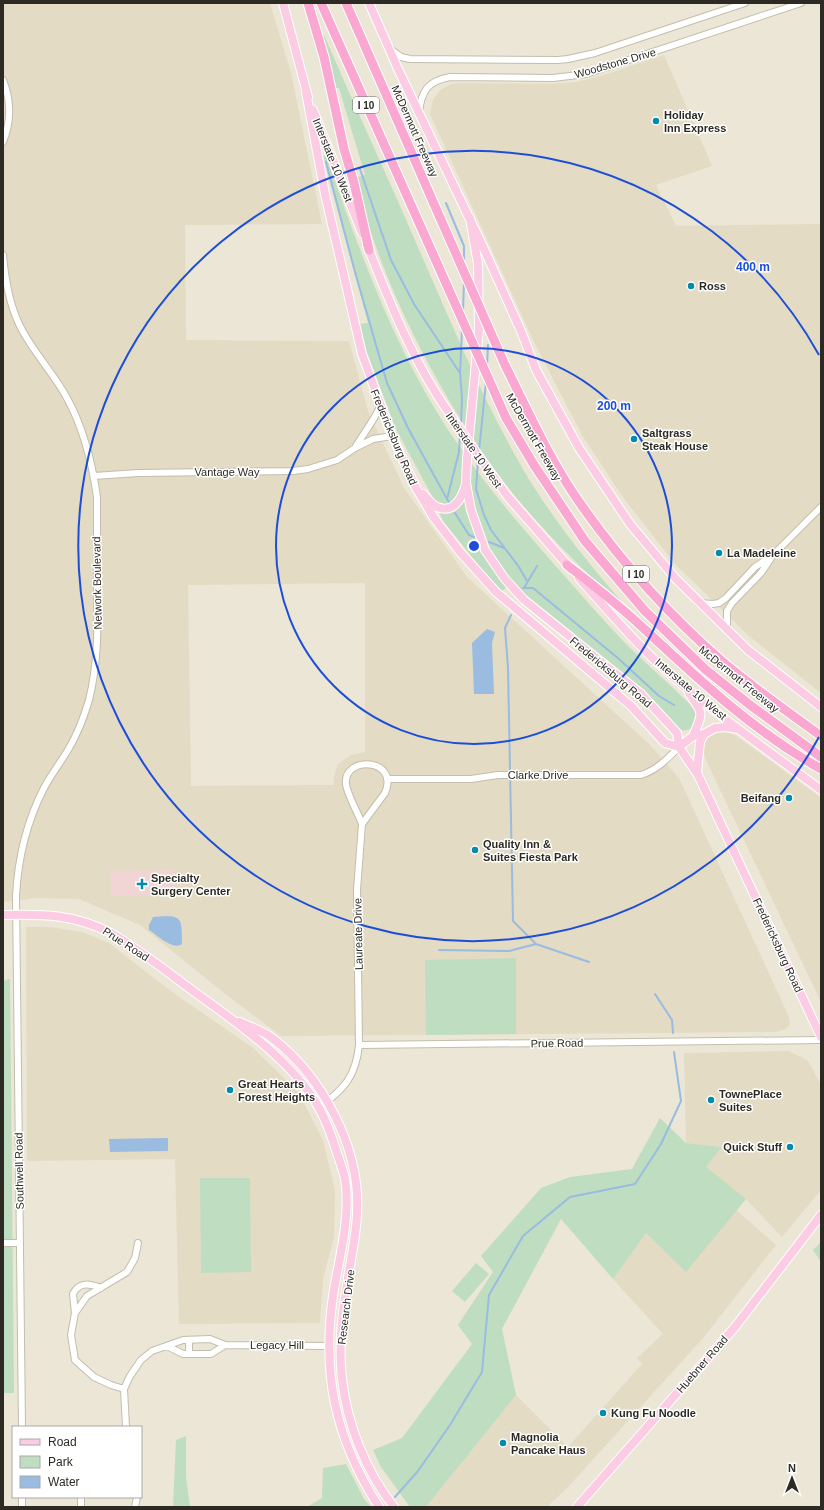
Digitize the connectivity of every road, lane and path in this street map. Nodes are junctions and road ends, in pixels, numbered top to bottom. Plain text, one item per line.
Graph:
1 (283, 3) edge
2 (308, 3) edge
3 (320, 3) edge
4 (346, 3) edge
5 (369, 3) edge
6 (745, 3) edge
7 (801, 3) edge
8 (389, 48) junction
9 (3, 80) edge
10 (306, 92) junction
11 (419, 112) junction
12 (3, 142) edge
13 (470, 218) junction
14 (369, 250) junction
15 (3, 255) edge
16 (380, 407) junction
17 (392, 436) junction
18 (355, 448) junction
19 (94, 476) junction
20 (466, 483) junction
21 (416, 488) junction
22 (821, 507) edge
23 (772, 556) junction
24 (567, 565) junction
25 (698, 602) junction
26 (727, 630) junction
27 (686, 688) junction
28 (821, 707) edge
29 (738, 729) junction
30 (704, 734) junction
31 (693, 736) junction
32 (821, 736) edge
33 (679, 747) junction
34 (821, 757) edge
35 (821, 769) edge
36 (697, 772) junction
37 (387, 779) junction
38 (821, 790) edge
39 (362, 824) junction
40 (3, 915) edge
41 (17, 915) junction
42 (232, 1019) junction
43 (821, 1038) edge
44 (359, 1045) junction
45 (328, 1101) junction
46 (318, 1107) junction
47 (345, 1181) junction
48 (821, 1215) edge
49 (356, 1226) junction
50 (3, 1243) edge
51 (20, 1243) junction
52 (138, 1243) dead end
53 (336, 1282) junction
54 (101, 1288) junction
55 (346, 1288) junction
56 (75, 1313) junction
57 (189, 1340) junction
58 (225, 1345) junction
59 (167, 1346) junction
60 (329, 1346) junction
61 (189, 1354) junction
62 (124, 1389) junction
63 (348, 1408) junction
64 (22, 1426) edge
65 (126, 1426) edge
66 (81, 1499) dead end
67 (81, 1507) edge
68 (379, 1507) edge
69 (394, 1507) edge
70 (577, 1507) edge

1 - 10 main road, Interstate 10 West
2 - 14 highway
3 - 34 highway, McDermott Freeway / I 10, bridge
4 - 32 highway, McDermott Freeway / I 10, bridge
5 - 8 main road
6 - 8 street, Woodstone Drive
7 - 11 street, Woodstone Drive
8 - 11 main road
9 - 12 street
10 - 14 main road, Interstate 10 West
10 - 16 main road, Fredericksburg Road
11 - 13 main road
13 - 20 main road, Fredericksburg Road
13 - 25 main road
14 - 24 main road, Interstate 10 West, bridge
15 - 19 street, Network Boulevard
16 - 17 main road, Fredericksburg Road
16 - 18 street, Vantage Way
17 - 18 street, Vantage Way
17 - 21 main road, Fredericksburg Road
18 - 19 street, Vantage Way
19 - 41 street, Network Boulevard
20 - 21 main road
20 - 33 main road, Fredericksburg Road
21 - 33 main road, Fredericksburg Road
22 - 23 street
23 - 25 street
23 - 26 street
24 - 27 main road, Interstate 10 West
24 - 35 highway
25 - 26 main road
26 - 28 main road
27 - 29 main road, Interstate 10 West
27 - 31 main road
29 - 30 main road
29 - 38 main road, Interstate 10 West
30 - 31 main road
30 - 36 main road
31 - 33 main road
33 - 36 main road, Fredericksburg Road
33 - 37 street, Clarke Drive
36 - 43 main road, Fredericksburg Road
37 - 39 street
37 - 39 street, Laureate Drive
39 - 44 street, Laureate Drive
40 - 41 main road, Prue Road
41 - 42 main road, Prue Road
41 - 51 street, Southwell Road
42 - 45 main road, Prue Road
42 - 46 main road, Prue Road
43 - 44 street, Prue Road
44 - 45 street
45 - 46 street
45 - 49 main road, Research Drive
46 - 47 main road, Research Drive
47 - 49 main road
47 - 53 main road, Research Drive
48 - 70 main road, Huebner Road
49 - 53 main road
49 - 55 main road, Research Drive
50 - 51 street
51 - 64 street, Southwell Road
52 - 54 street
53 - 60 main road, Research Drive
54 - 56 street
54 - 56 street
55 - 60 main road
55 - 63 main road, Research Drive
56 - 62 street
57 - 58 street, Legacy Hill
57 - 59 street, Legacy Hill
57 - 61 street
58 - 60 street, Legacy Hill
58 - 61 street, Legacy Hill
59 - 61 street, Legacy Hill
59 - 62 street, Legacy Hill
60 - 63 main road
60 - 68 main road, Research Drive
62 - 65 street
63 - 69 main road, Research Drive
66 - 67 street

